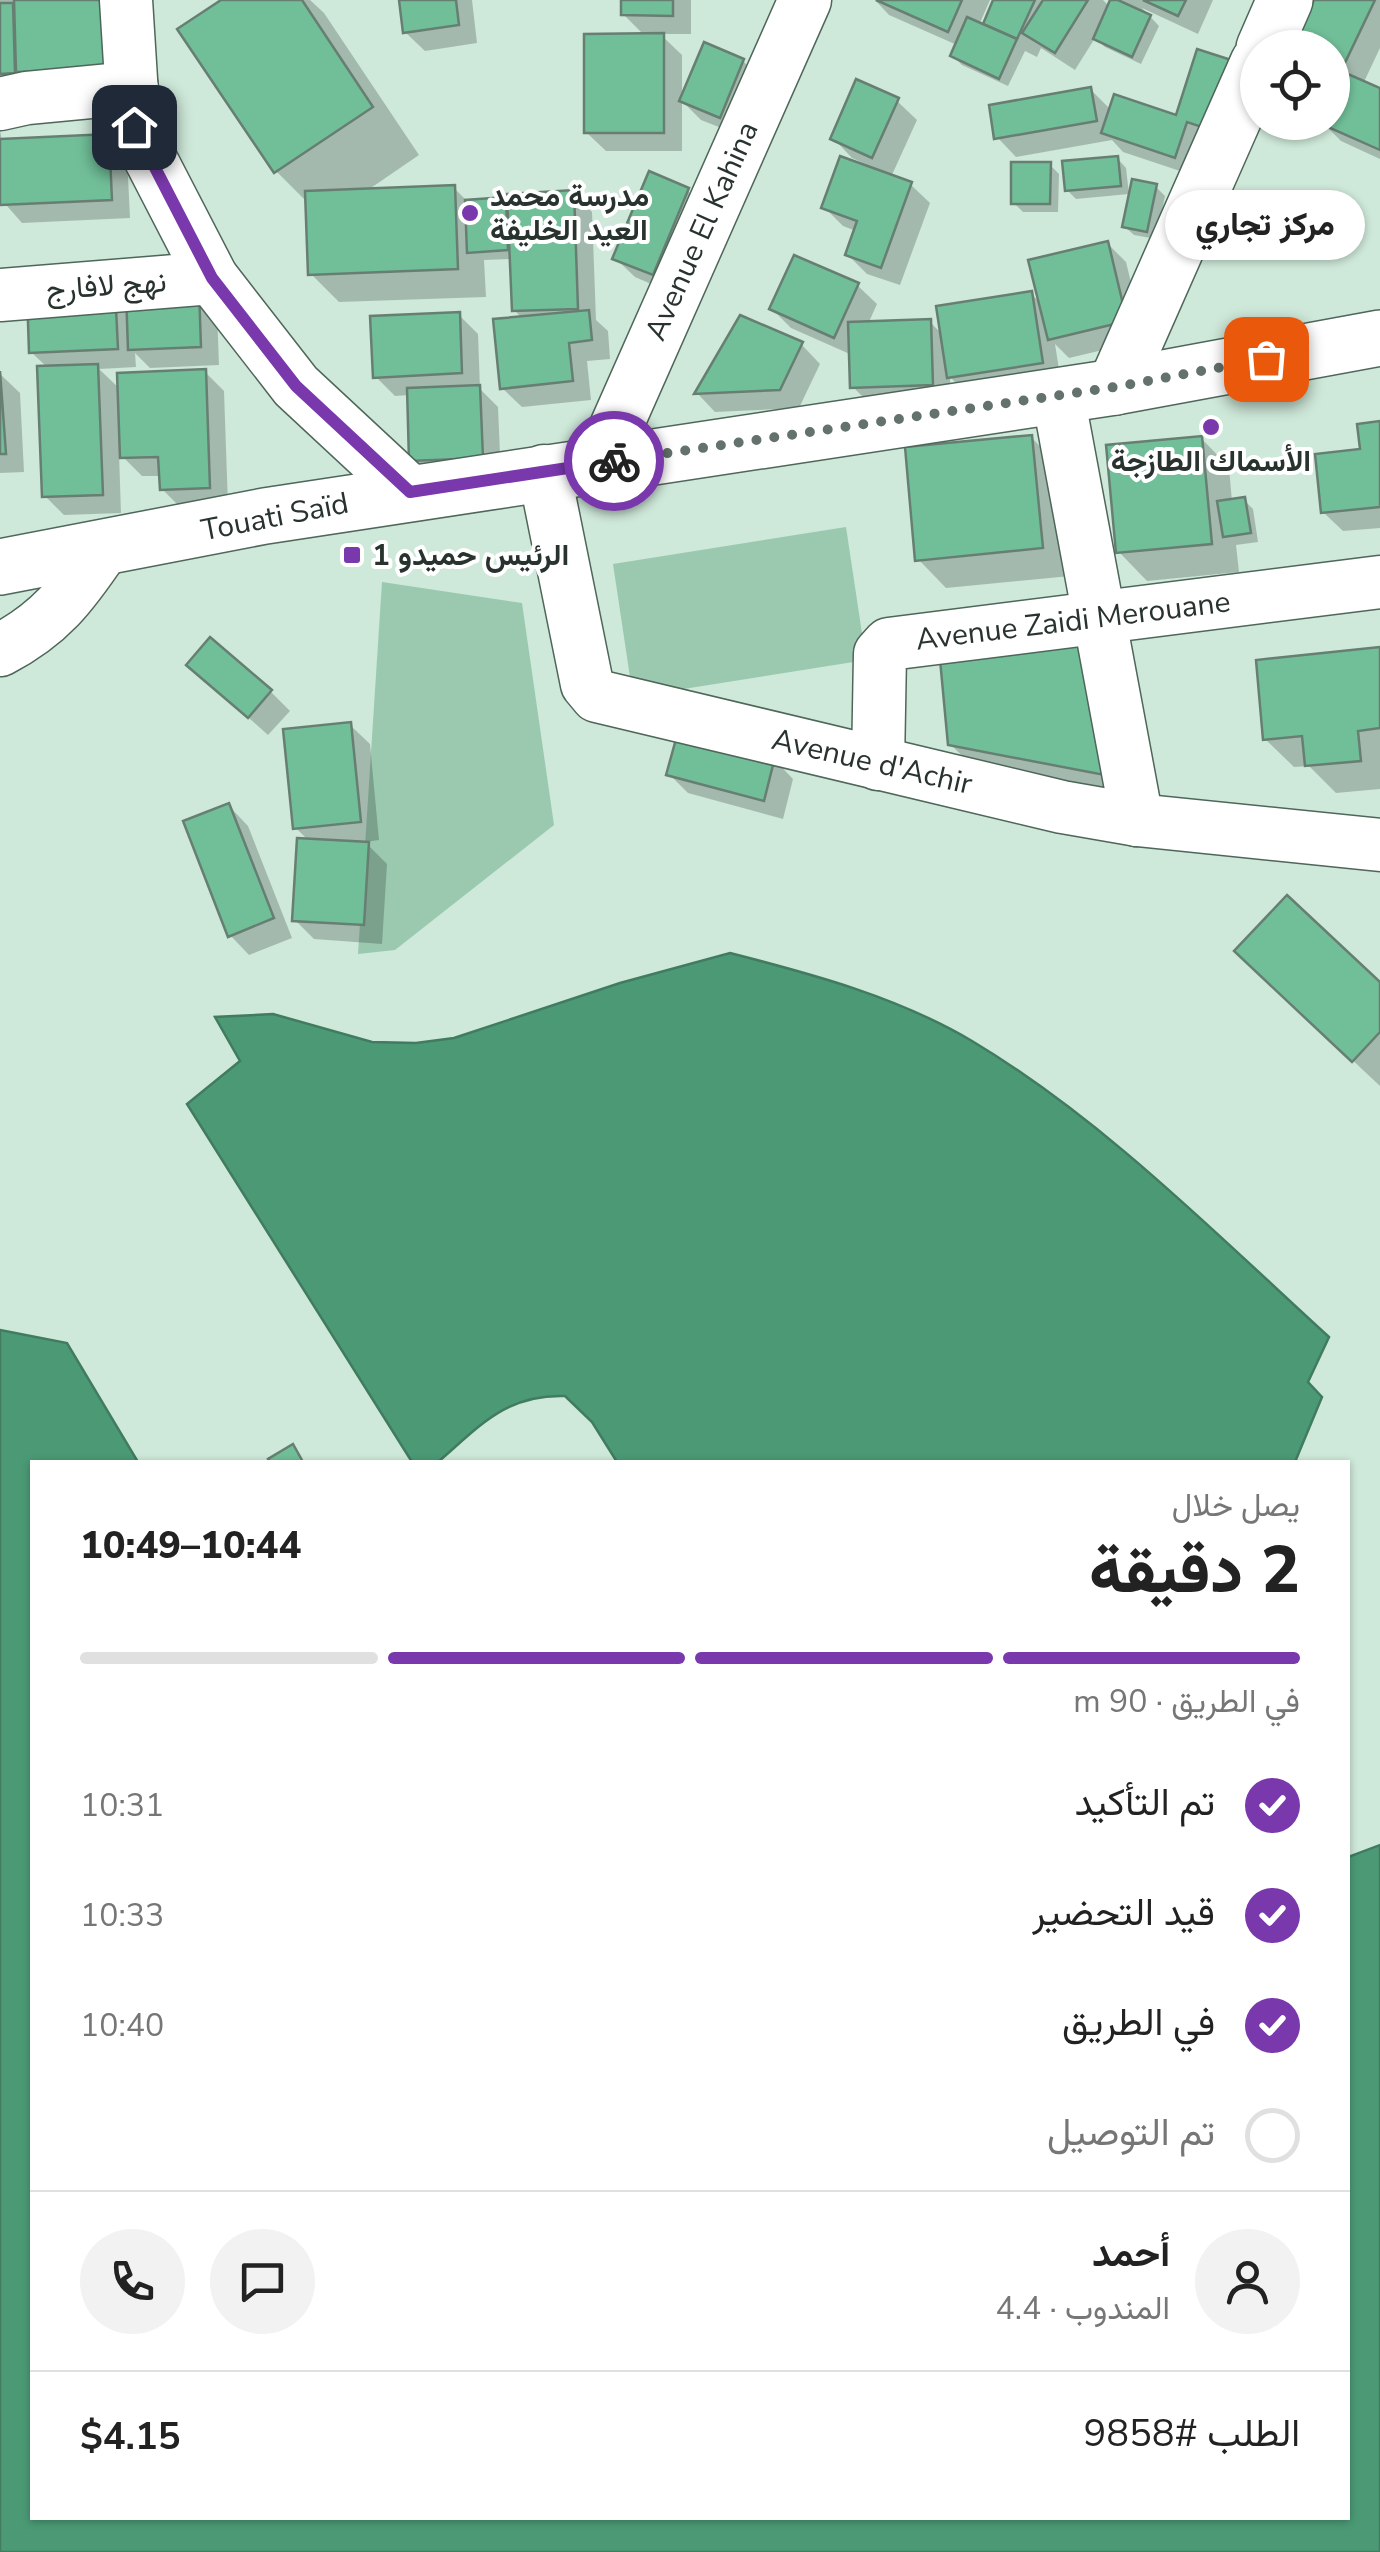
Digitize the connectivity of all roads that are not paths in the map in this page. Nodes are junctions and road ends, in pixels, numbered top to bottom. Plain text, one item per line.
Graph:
1 (126, 0) edge
2 (805, 0) edge
3 (1285, 0) edge
4 (1272, 30) edge
5 (132, 88) junction
6 (0, 104) edge
7 (1240, 104) edge
8 (212, 278) junction
9 (0, 294) edge
10 (1380, 338) edge
11 (1115, 387) junction
12 (1058, 396) junction
13 (600, 463) junction
14 (544, 471) junction
15 (410, 492) junction
16 (103, 549) junction
17 (13, 561) edge
18 (1380, 582) edge
19 (1100, 618) junction
20 (0, 650) edge
21 (878, 764) junction
22 (1136, 820) junction
23 (1380, 846) edge

1 - 5 street
2 - 13 street, Avenue El Kahina
3 - 4 main road
5 - 6 street
5 - 8 street
7 - 11 main road
8 - 9 street, نهج لافارج
8 - 15 street
10 - 11 main road, Touati Saïd
11 - 12 main road, Touati Saïd
12 - 13 main road, Touati Saïd
12 - 19 street
13 - 14 main road, Touati Saïd
14 - 15 main road, Touati Saïd
14 - 21 street, Avenue d'Achir
15 - 16 main road, Touati Saïd
16 - 17 main road, Touati Saïd
16 - 20 street
18 - 19 street, Avenue Zaidi Merouane
19 - 21 street, Avenue Zaidi Merouane
19 - 22 street
21 - 22 street, Avenue d'Achir
22 - 23 street, Avenue d'Achir

